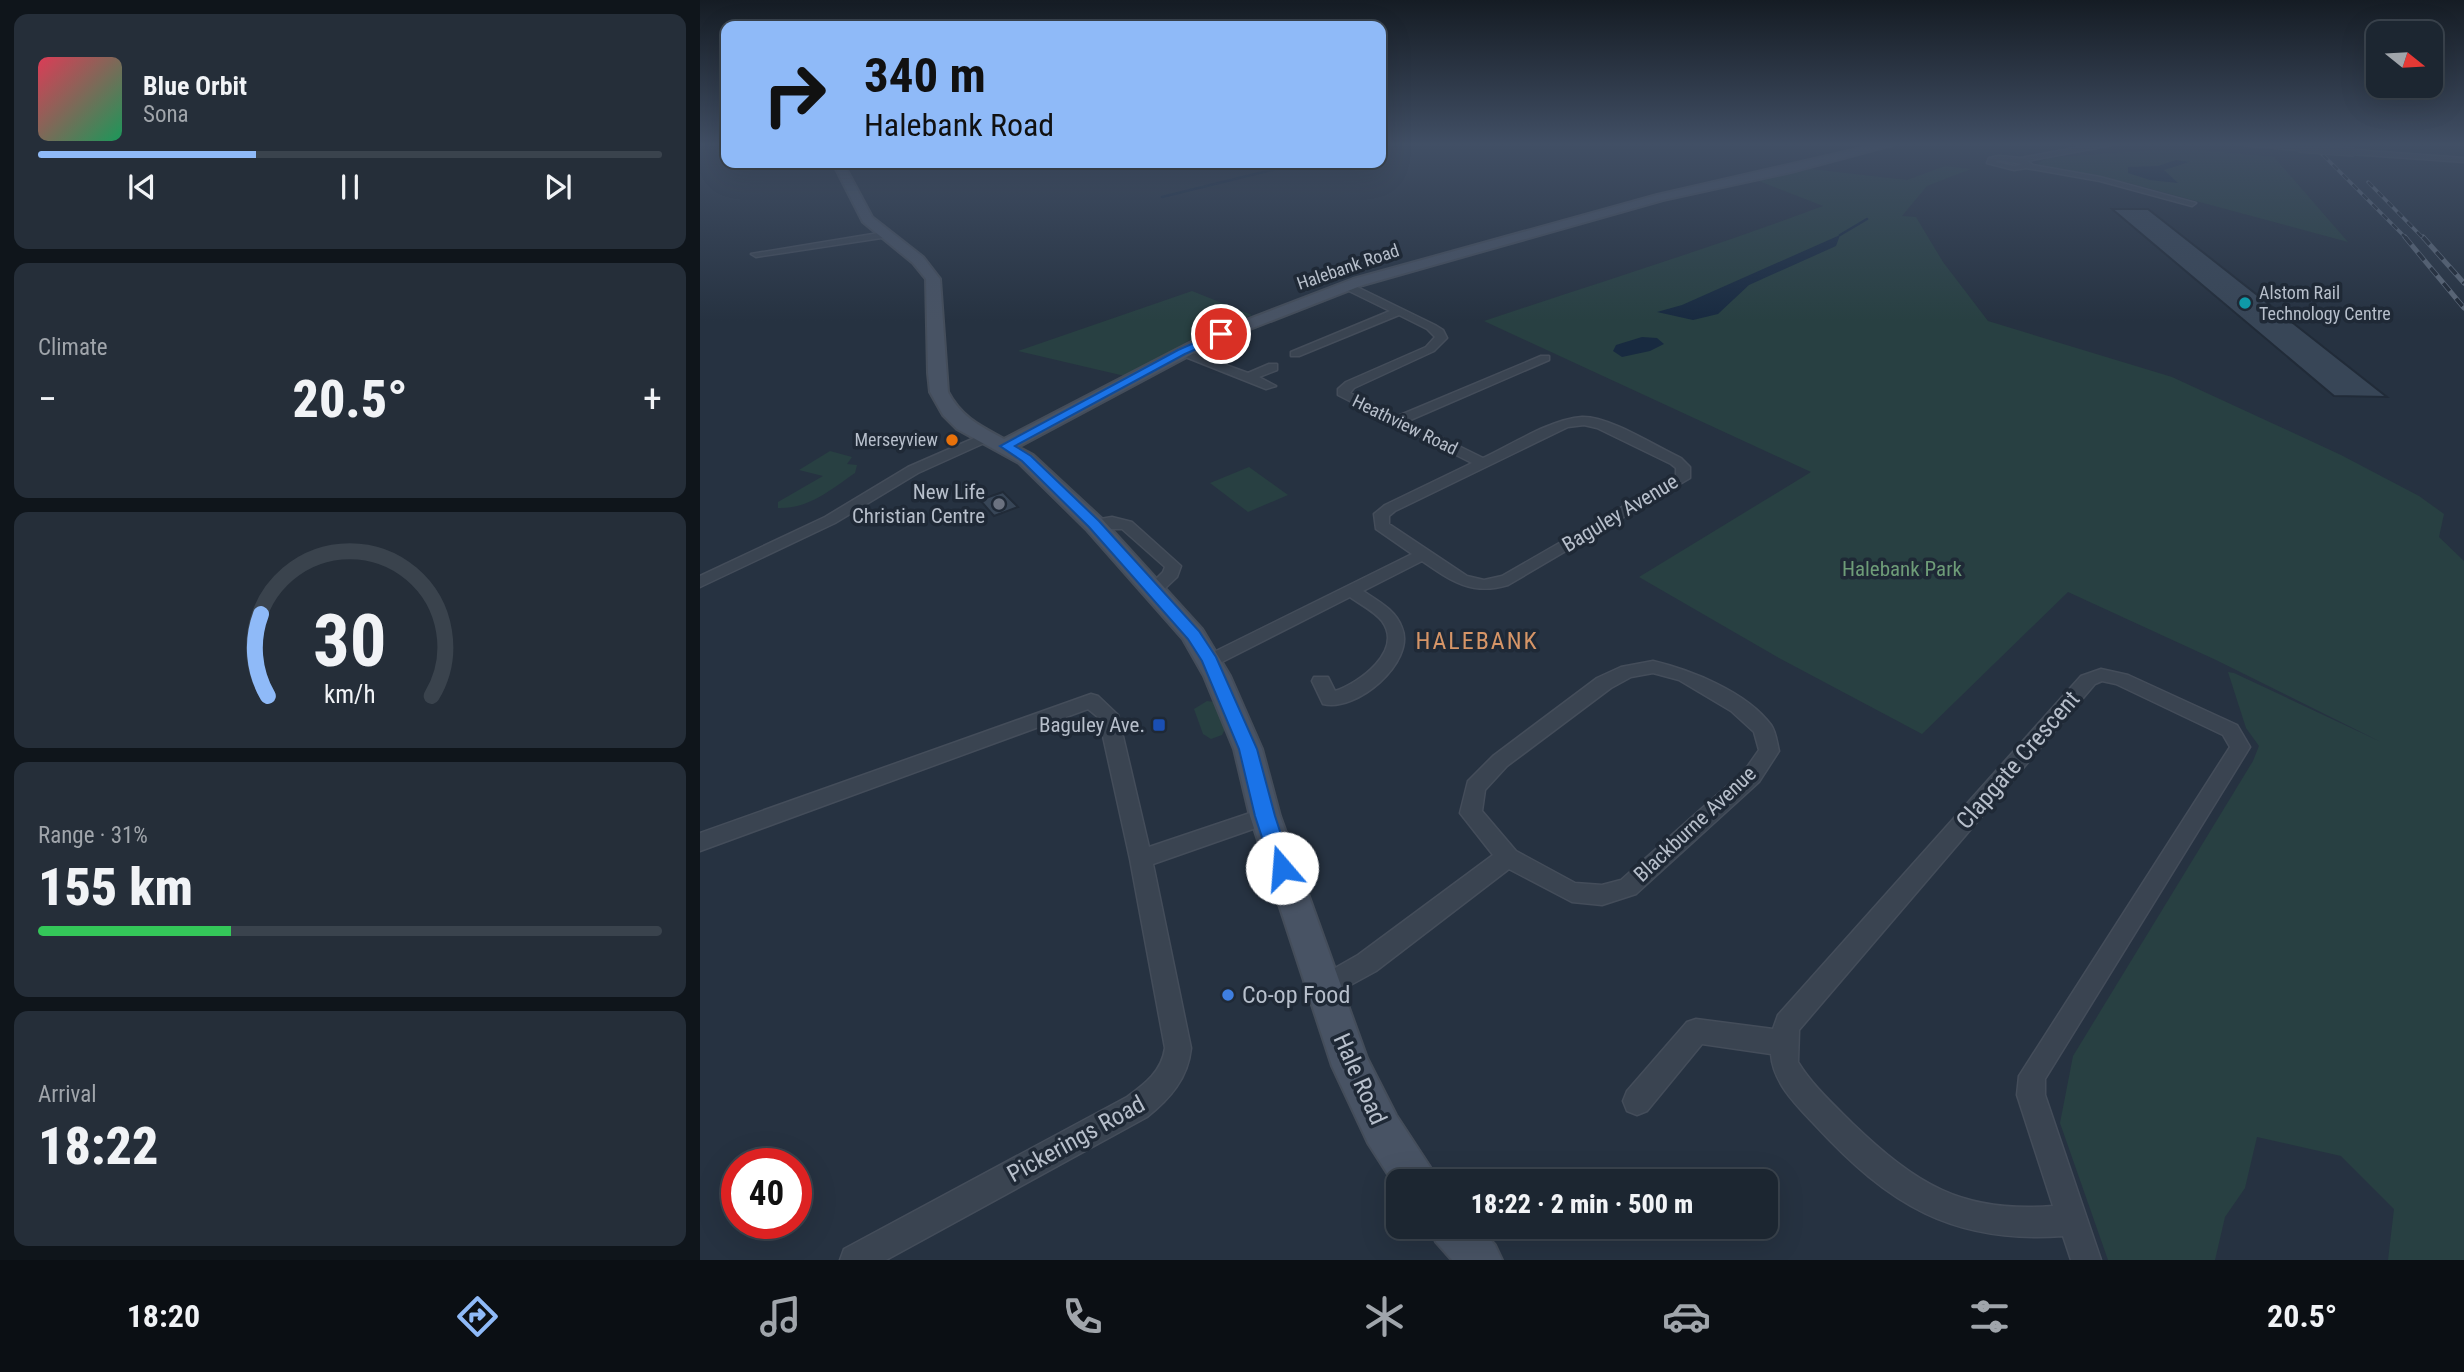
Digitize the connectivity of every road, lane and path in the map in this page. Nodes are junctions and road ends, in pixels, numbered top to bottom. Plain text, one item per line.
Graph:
1 (858, 204) edge
2 (1640, 204) edge
3 (885, 235) junction
4 (756, 254) dead end
5 (1347, 286) junction
6 (1400, 312) junction
7 (1182, 352) junction
8 (1295, 354) dead end
9 (1535, 360) dead end
10 (1273, 367) dead end
11 (1250, 377) junction
12 (1270, 386) dead end
13 (1398, 421) junction
14 (986, 437) junction
15 (1006, 446) junction
16 (1482, 463) junction
17 (1094, 524) junction
18 (1422, 555) junction
19 (700, 582) edge
20 (1351, 590) junction
21 (1152, 591) junction
22 (1210, 660) junction
23 (1321, 681) dead end
24 (1265, 816) junction
25 (700, 842) edge
26 (1508, 857) junction
27 (1141, 859) junction
28 (1323, 988) junction
29 (1783, 1043) junction
30 (1637, 1101) dead end
31 (1409, 1169) edge
32 (2072, 1220) junction
33 (1462, 1239) edge
34 (855, 1260) edge
35 (1480, 1260) edge
36 (2086, 1260) edge

1 - 3 street, Hale Road
2 - 5 street, Halebank Road
3 - 4 street
3 - 14 street, Hale Road
5 - 6 street, Heathview Road
5 - 7 street, Halebank Road
6 - 8 street
6 - 13 street, Heathview Road
7 - 11 street
7 - 15 street, Halebank Road
9 - 13 street
10 - 11 street
11 - 12 street
13 - 16 street, Heathview Road
14 - 15 street, Hale Road
14 - 19 street
15 - 17 street, Hale Road
16 - 18 street, Baguley Avenue
16 - 18 street, Baguley Avenue
17 - 21 street, Hale Road
17 - 21 street
18 - 20 street
20 - 22 street
20 - 23 street
21 - 22 street, Hale Road
22 - 24 street, Hale Road
24 - 27 street
24 - 28 street, Hale Road
25 - 27 street, Pickerings Road
26 - 26 street, Blackburne Avenue
26 - 28 street
27 - 34 street, Pickerings Road
28 - 31 street, Hale Road
29 - 30 street
29 - 32 street
29 - 32 street, Clapgate Crescent
32 - 36 street, Clapgate Crescent
33 - 35 street

